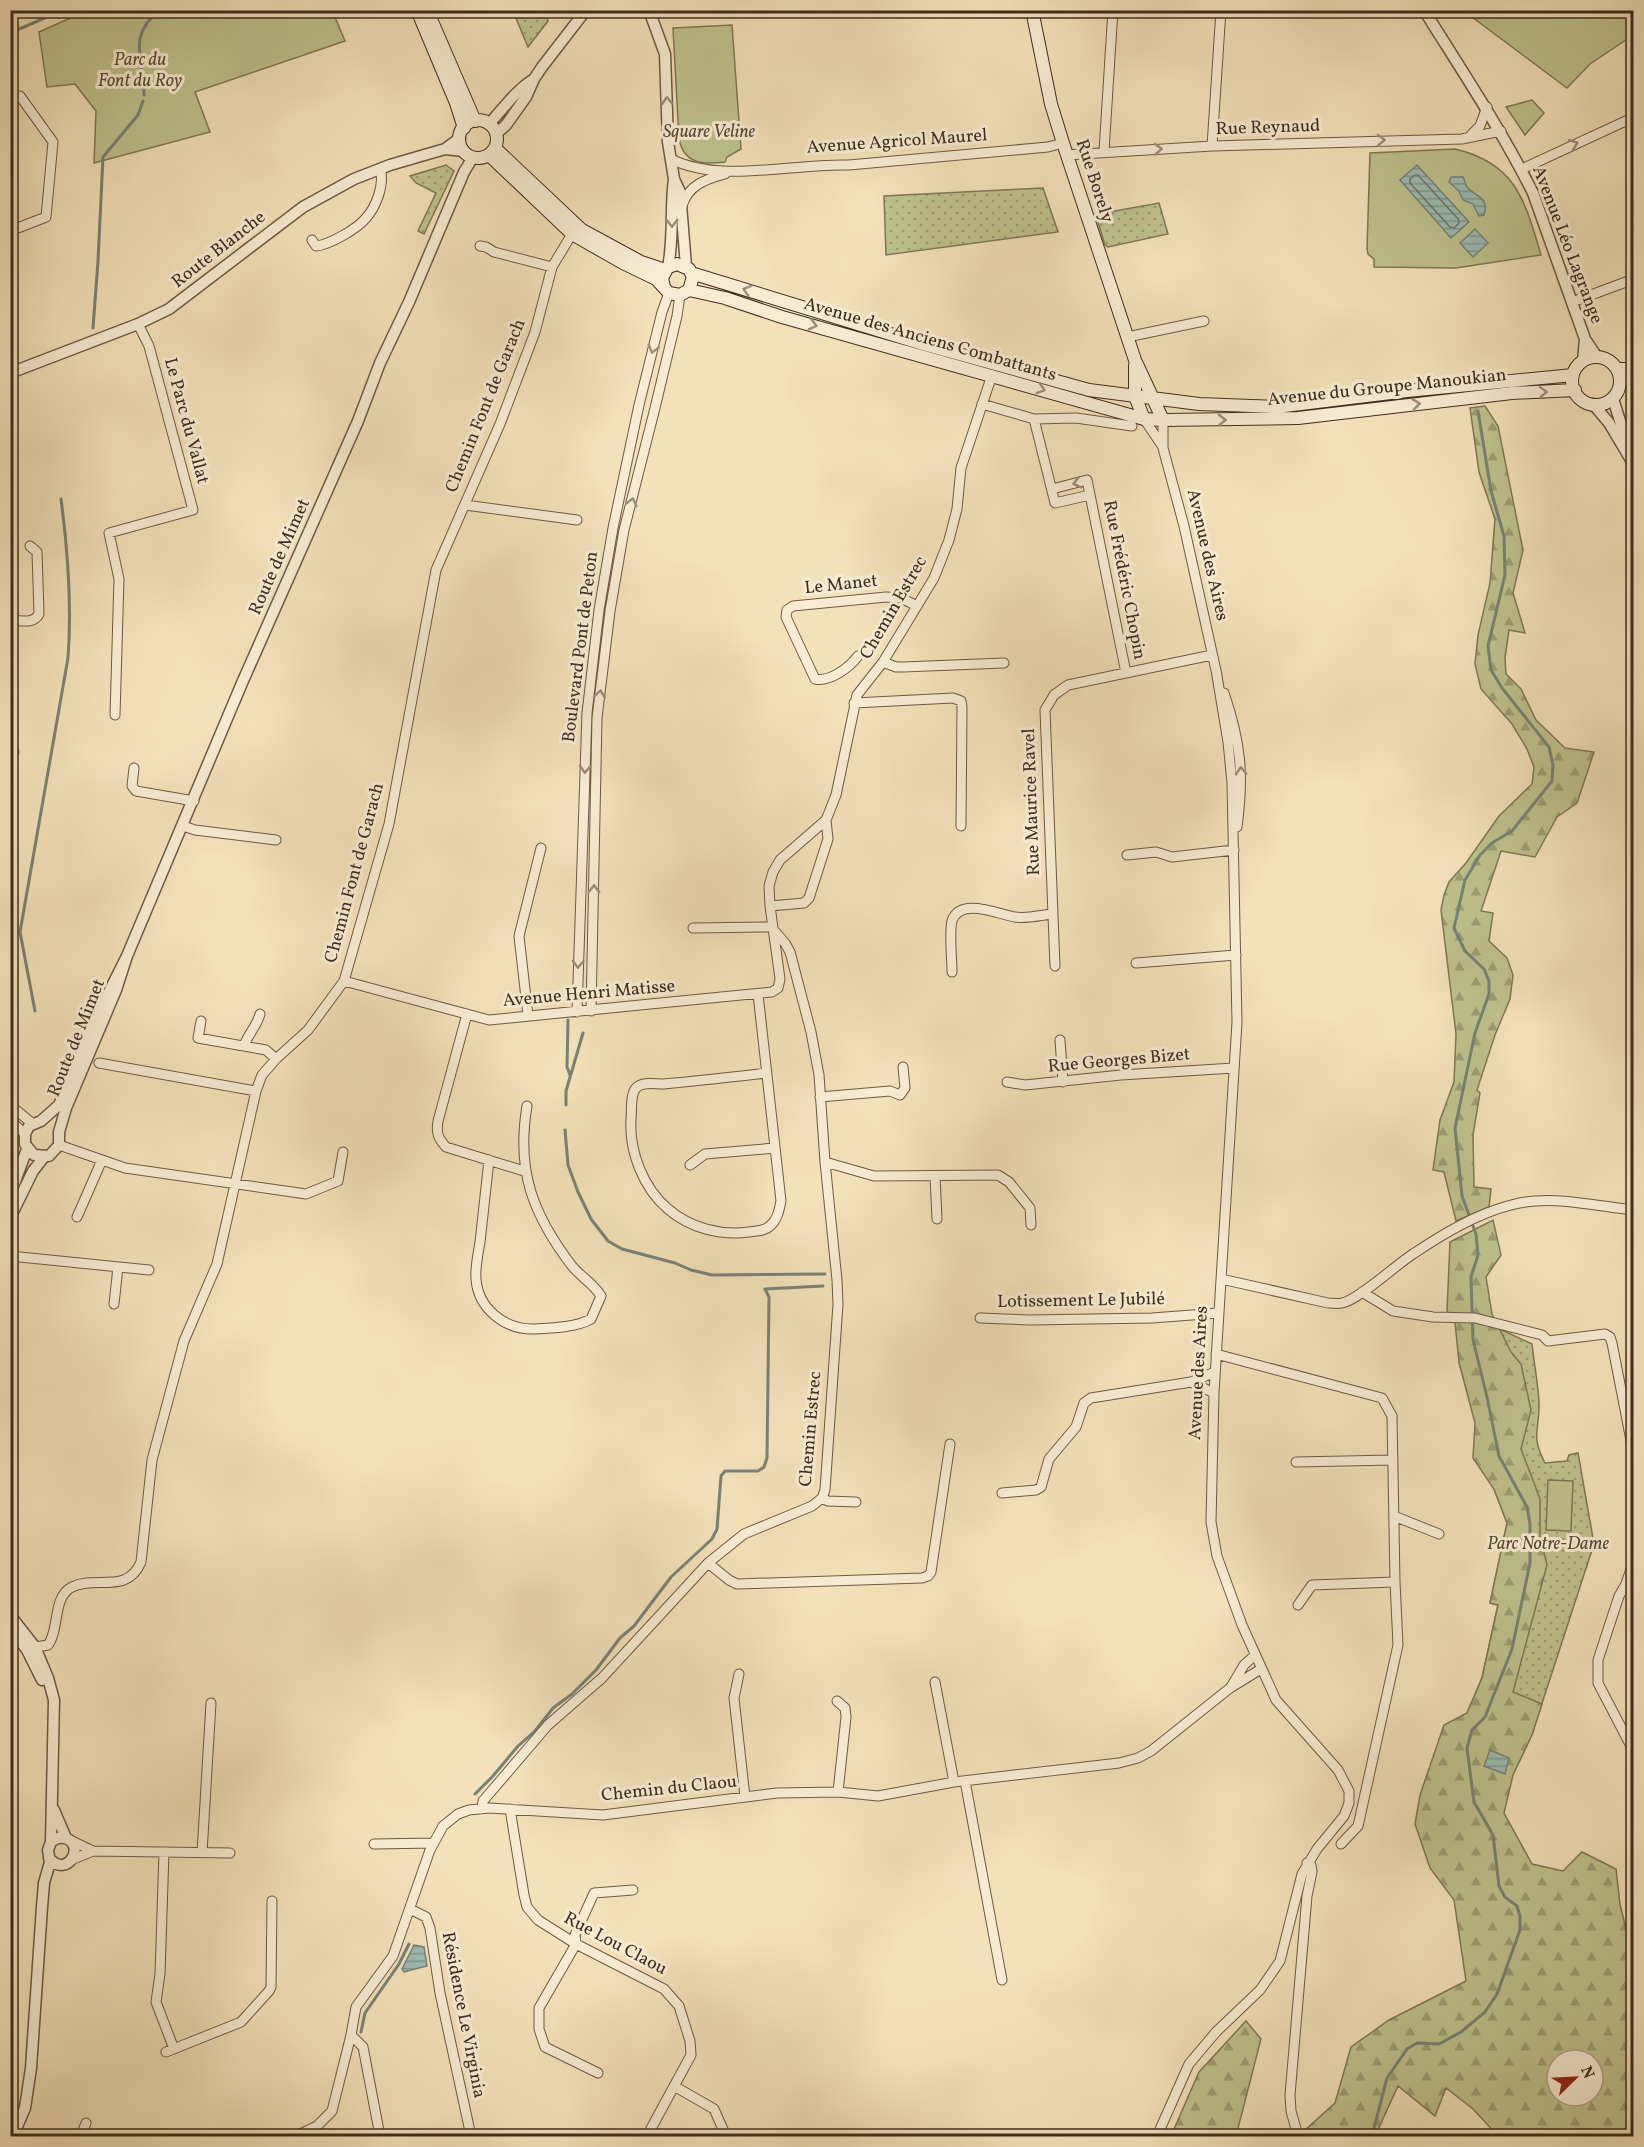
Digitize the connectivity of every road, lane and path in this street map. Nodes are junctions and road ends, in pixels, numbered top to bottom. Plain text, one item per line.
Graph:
1 (417, 10) edge
2 (427, 10) edge
3 (586, 10) edge
4 (650, 10) edge
5 (1032, 10) edge
6 (1113, 10) edge
7 (1221, 10) edge
8 (1424, 10) edge
9 (10, 97) edge
10 (1487, 107) junction
11 (1634, 113) edge
12 (475, 121) junction
13 (493, 129) junction
14 (1501, 132) junction
15 (462, 133) junction
16 (1470, 136) junction
17 (1212, 146) junction
18 (445, 149) junction
19 (1065, 149) junction
20 (492, 151) junction
21 (1104, 152) junction
22 (468, 154) junction
23 (671, 159) junction
24 (380, 169) junction
25 (1522, 170) junction
26 (733, 172) junction
27 (674, 179) junction
28 (682, 206) junction
29 (10, 231) edge
30 (572, 234) junction
31 (312, 240) dead end
32 (480, 246) dead end
33 (552, 267) junction
34 (666, 268) junction
35 (688, 270) junction
36 (1634, 279) edge
37 (675, 291) junction
38 (1572, 302) junction
39 (1204, 321) dead end
40 (138, 324) junction
41 (1127, 337) junction
42 (1585, 339) junction
43 (1597, 357) junction
44 (1135, 360) junction
45 (1583, 361) junction
46 (1617, 369) junction
47 (1634, 369) edge
48 (10, 373) edge
49 (992, 375) junction
50 (1573, 375) junction
51 (1634, 383) edge
52 (1146, 384) junction
53 (1620, 387) junction
54 (1575, 390) junction
55 (1135, 396) junction
56 (1153, 398) junction
57 (1613, 399) junction
58 (1190, 403) junction
59 (982, 404) junction
60 (1593, 404) junction
61 (1113, 410) junction
62 (1144, 419) junction
63 (1163, 420) junction
64 (1035, 423) junction
65 (1132, 426) dead end
66 (1152, 431) junction
67 (1163, 448) junction
68 (1634, 464) edge
69 (1052, 489) junction
70 (1090, 495) junction
71 (465, 505) junction
72 (577, 520) dead end
73 (30, 546) dead end
74 (917, 606) junction
75 (10, 620) edge
76 (1212, 655) junction
77 (858, 656) dead end
78 (883, 662) junction
79 (1004, 663) dead end
80 (1126, 673) junction
81 (854, 703) junction
82 (115, 715) dead end
83 (134, 768) dead end
84 (194, 801) junction
85 (826, 820) junction
86 (183, 826) junction
87 (961, 826) dead end
88 (276, 840) dead end
89 (542, 848) dead end
90 (1234, 850) junction
91 (1128, 855) dead end
92 (770, 906) junction
93 (1052, 915) junction
94 (771, 927) junction
95 (693, 928) dead end
96 (127, 956) junction
97 (1236, 956) junction
98 (1136, 963) dead end
99 (1055, 966) dead end
100 (952, 972) dead end
101 (344, 981) junction
102 (758, 994) junction
103 (591, 1011) junction
104 (577, 1012) junction
105 (260, 1014) dead end
106 (466, 1014) junction
107 (528, 1016) junction
108 (201, 1021) dead end
109 (1060, 1040) dead end
110 (244, 1046) junction
111 (276, 1059) junction
112 (99, 1063) dead end
113 (903, 1067) dead end
114 (1234, 1068) junction
115 (767, 1073) junction
116 (1007, 1082) dead end
117 (1063, 1082) junction
118 (256, 1091) junction
119 (820, 1096) junction
120 (10, 1105) edge
121 (527, 1106) dead end
122 (10, 1120) edge
123 (37, 1122) junction
124 (58, 1132) junction
125 (25, 1134) junction
126 (59, 1145) junction
127 (775, 1148) junction
128 (27, 1149) junction
129 (344, 1152) dead end
130 (44, 1157) junction
131 (102, 1160) junction
132 (489, 1160) junction
133 (825, 1162) junction
134 (690, 1166) dead end
135 (524, 1171) junction
136 (934, 1176) junction
137 (234, 1184) junction
138 (10, 1195) edge
139 (1634, 1210) edge
140 (76, 1217) dead end
141 (10, 1218) edge
142 (937, 1219) dead end
143 (1031, 1225) dead end
144 (10, 1256) edge
145 (118, 1267) junction
146 (149, 1270) dead end
147 (1221, 1279) junction
148 (1362, 1292) junction
149 (114, 1304) dead end
150 (1218, 1313) junction
151 (980, 1318) dead end
152 (1216, 1354) junction
153 (1215, 1372) junction
154 (1191, 1382) junction
155 (1214, 1393) junction
156 (950, 1444) dead end
157 (1634, 1456) edge
158 (1393, 1460) junction
159 (1296, 1462) dead end
160 (1002, 1493) dead end
161 (822, 1498) junction
162 (856, 1502) dead end
163 (1394, 1516) junction
164 (1439, 1534) dead end
165 (1634, 1560) edge
166 (708, 1563) junction
167 (1395, 1582) junction
168 (1298, 1605) dead end
169 (10, 1615) edge
170 (10, 1627) edge
171 (35, 1647) junction
172 (1254, 1656) junction
173 (1260, 1669) junction
174 (739, 1674) dead end
175 (936, 1682) dead end
176 (1230, 1688) junction
177 (837, 1701) dead end
178 (212, 1703) dead end
179 (55, 1717) junction
180 (1634, 1752) edge
181 (965, 1781) junction
182 (954, 1782) junction
183 (838, 1792) junction
184 (745, 1797) junction
185 (52, 1804) junction
186 (482, 1809) junction
187 (510, 1809) junction
188 (68, 1839) junction
189 (51, 1842) junction
190 (434, 1843) junction
191 (374, 1844) dead end
192 (1341, 1844) dead end
193 (93, 1851) junction
194 (164, 1852) junction
195 (202, 1853) junction
196 (230, 1853) dead end
197 (50, 1858) junction
198 (67, 1862) junction
199 (1307, 1863) junction
200 (633, 1890) dead end
201 (43, 1893) junction
202 (272, 1901) dead end
203 (410, 1910) junction
204 (576, 1944) junction
205 (1002, 1980) dead end
206 (351, 2035) junction
207 (598, 2073) dead end
208 (674, 2086) junction
209 (86, 2123) dead end
210 (13, 2136) edge
211 (81, 2136) edge
212 (296, 2136) edge
213 (380, 2136) edge
214 (471, 2136) edge
215 (647, 2136) edge
216 (726, 2136) edge
217 (1157, 2136) edge
218 (1298, 2136) edge

1 - 15 main road
2 - 12 main road
3 - 13 street
23 -> 4 street
5 - 19 main road, Rue Borely
6 - 21 street
7 - 17 street
8 - 10 street, Avenue Léo Lagrange
9 - 29 street
10 - 14 street, Avenue Léo Lagrange
10 - 16 street
25 -> 11 street
12 - 13 main road
12 - 15 main road
13 - 20 main road
14 - 16 street, Rue Reynaud
14 - 25 street, Avenue Léo Lagrange
15 - 18 street, Route Blanche
15 - 22 main road
17 -> 16 street, Rue Reynaud
21 -> 17 street, Rue Reynaud
18 - 22 street, Route Blanche
18 - 24 street, Route Blanche
19 - 21 street, Rue Reynaud
19 - 26 street, Avenue Agricol Maurel
19 - 41 main road, Rue Borely
20 - 22 main road
20 - 30 main road
20 - 34 main road
22 - 84 street, Route de Mimet
23 - 26 street, Avenue Agricol Maurel
23 - 27 street
24 - 31 street
24 - 40 street, Route Blanche
25 - 38 street, Avenue Léo Lagrange
26 - 28 street, Avenue Agricol Maurel
27 - 28 street
27 -> 34 street
28 - 35 street
30 - 33 street, Chemin Font de Garach
30 - 37 main road
32 - 33 street
33 - 71 street, Chemin Font de Garach
34 - 35 main road
34 - 37 main road
35 - 37 main road
55 -> 35 main road, Avenue des Anciens Combattants
36 - 38 street
37 -> 49 main road, Avenue des Anciens Combattants
103 -> 37 street, Boulevard Pont de Peton
37 -> 104 street, Boulevard Pont de Peton
38 - 42 street, Avenue Léo Lagrange
39 - 41 street
40 - 48 street, Route Blanche
40 - 82 street, Le Parc du Vallat
41 - 44 main road, Rue Borely
42 - 43 street, Avenue Léo Lagrange
42 - 45 street, Avenue Léo Lagrange
43 - 45 main road
43 - 46 main road
44 - 52 main road, Rue Borely
44 - 55 main road, Rue Borely
45 - 50 main road
46 - 47 main road
46 - 53 main road
49 - 59 street, Chemin Estrec
49 -> 61 main road, Avenue des Anciens Combattants
50 - 54 main road
50 - 58 main road, Avenue du Groupe Manoukian
51 - 53 main road
52 - 55 main road
52 - 56 main road, Rue Borely
53 - 57 main road
54 - 60 main road
63 -> 54 main road, Avenue du Groupe Manoukian
55 - 56 main road, Avenue des Anciens Combattants
55 - 61 main road
55 - 62 main road
56 - 58 main road, Avenue du Groupe Manoukian
56 - 63 main road, Rue Borely
57 - 60 main road
57 - 68 street
58 - 63 main road
59 - 64 street
59 - 74 street, Chemin Estrec
60 - 68 street
61 - 62 main road, Avenue des Anciens Combattants
62 - 63 main road, Avenue des Anciens Combattants
62 - 66 street, Avenue des Aires
63 - 66 street
63 - 67 street, Avenue des Aires
64 - 65 street
64 - 69 street
66 - 67 street, Avenue des Aires
67 - 76 street, Avenue des Aires
69 - 70 street, Rue Frédéric Chopin
70 -> 69 street, Rue Frédéric Chopin
70 - 80 street, Rue Frédéric Chopin
71 - 72 street
71 - 101 street, Chemin Font de Garach
73 - 75 street
74 - 77 street, Le Manet
74 - 78 street, Chemin Estrec
76 - 80 street, Rue Maurice Ravel
76 - 90 street, Avenue des Aires
78 - 79 street
78 - 81 street, Chemin Estrec
80 - 93 street, Rue Maurice Ravel
81 - 85 street, Chemin Estrec
81 - 87 street
83 - 84 street
84 - 86 street, Route de Mimet
85 - 92 street, Chemin Estrec
85 - 92 street, Chemin Estrec
86 - 88 street
86 - 96 street, Route de Mimet
89 - 107 street
90 - 91 street
90 - 97 street, Avenue des Aires
92 - 94 street, Chemin Estrec
93 - 99 street, Rue Maurice Ravel
93 - 100 street
94 - 95 street
94 - 102 street, Avenue Henri Matisse
94 - 119 street, Chemin Estrec
96 - 123 street, Route de Mimet
96 - 124 street, Route de Mimet
97 - 98 street
97 - 114 street, Avenue des Aires
101 - 106 street, Avenue Henri Matisse
101 - 111 street, Chemin Font de Garach
102 - 103 street, Avenue Henri Matisse
102 - 115 street
103 - 104 street, Avenue Henri Matisse
104 - 107 street, Avenue Henri Matisse
105 - 110 street
106 - 107 street, Avenue Henri Matisse
106 - 132 street
108 - 110 street
109 - 117 street
110 - 111 street
111 - 118 street, Chemin Font de Garach
112 - 118 street
113 - 119 street
114 - 117 street, Rue Georges Bizet
114 - 147 street, Avenue des Aires
115 - 127 street
115 - 127 street
116 - 117 street, Rue Georges Bizet
118 - 137 street, Chemin Font de Garach
119 - 133 street, Chemin Estrec
120 - 123 street
121 - 135 street
122 - 125 street
123 - 124 street, Route de Mimet
123 - 125 street, Route de Mimet
124 - 126 street, Route de Mimet
125 - 128 street
126 - 130 street
126 - 131 street
127 - 134 street
128 - 130 street
128 - 138 street
129 - 137 street
130 - 141 street
131 - 137 street
131 - 140 street
132 - 135 street
132 - 135 street
133 - 136 street
133 - 161 street, Chemin Estrec
136 - 142 street
136 - 143 street
137 - 171 street, Chemin Font de Garach
139 - 148 street
144 - 145 street
145 - 146 street
145 - 149 street
147 - 148 street
147 - 150 street, Avenue des Aires
148 - 157 street
150 - 151 street, Lotissement Le Jubilé
150 - 152 street, Avenue des Aires
152 - 153 street, Avenue des Aires
152 - 158 street
153 - 154 street
153 - 155 street, Avenue des Aires
154 - 155 street
154 - 160 street
155 - 172 street, Avenue des Aires
156 - 166 street
158 - 159 street
158 - 163 street
161 - 162 street
161 - 166 street, Chemin Estrec
163 - 164 street
163 - 167 street
165 - 180 street
166 - 186 street, Chemin Estrec
167 - 168 street
167 - 192 street
169 - 171 street
170 - 179 street
171 - 179 street
172 - 173 street, Avenue des Aires
172 - 176 street, Chemin du Claou
173 - 176 street, Chemin du Claou
173 - 199 street, Avenue des Aires
174 - 184 street
175 - 182 street
176 - 181 street, Chemin du Claou
177 - 183 street
178 - 195 street
179 - 185 street
181 - 182 street, Chemin du Claou
181 - 205 street
182 - 183 street, Chemin du Claou
183 - 184 street, Chemin du Claou
184 - 187 street, Chemin du Claou
185 - 188 street
185 - 189 street
186 - 187 street, Chemin du Claou
186 - 190 street, Chemin du Claou
187 - 204 street, Rue Lou Claou
188 - 189 street
188 - 193 street
188 - 198 street
189 - 197 street
190 - 191 street
190 - 203 street, Chemin du Claou
193 - 194 street
193 - 198 street
194 - 195 street
194 - 202 street
195 - 196 street
197 - 198 street
197 - 201 street
198 - 201 street
199 - 217 street, Avenue des Aires
199 - 218 street
200 - 204 street
201 - 210 street
203 - 206 street, Chemin du Claou
203 - 214 street, Résidence Le Virginia
204 - 207 street
204 - 208 street, Rue Lou Claou
206 - 212 street, Chemin du Claou
206 - 213 street
208 - 215 street, Rue Lou Claou
208 - 216 street
209 - 211 street

